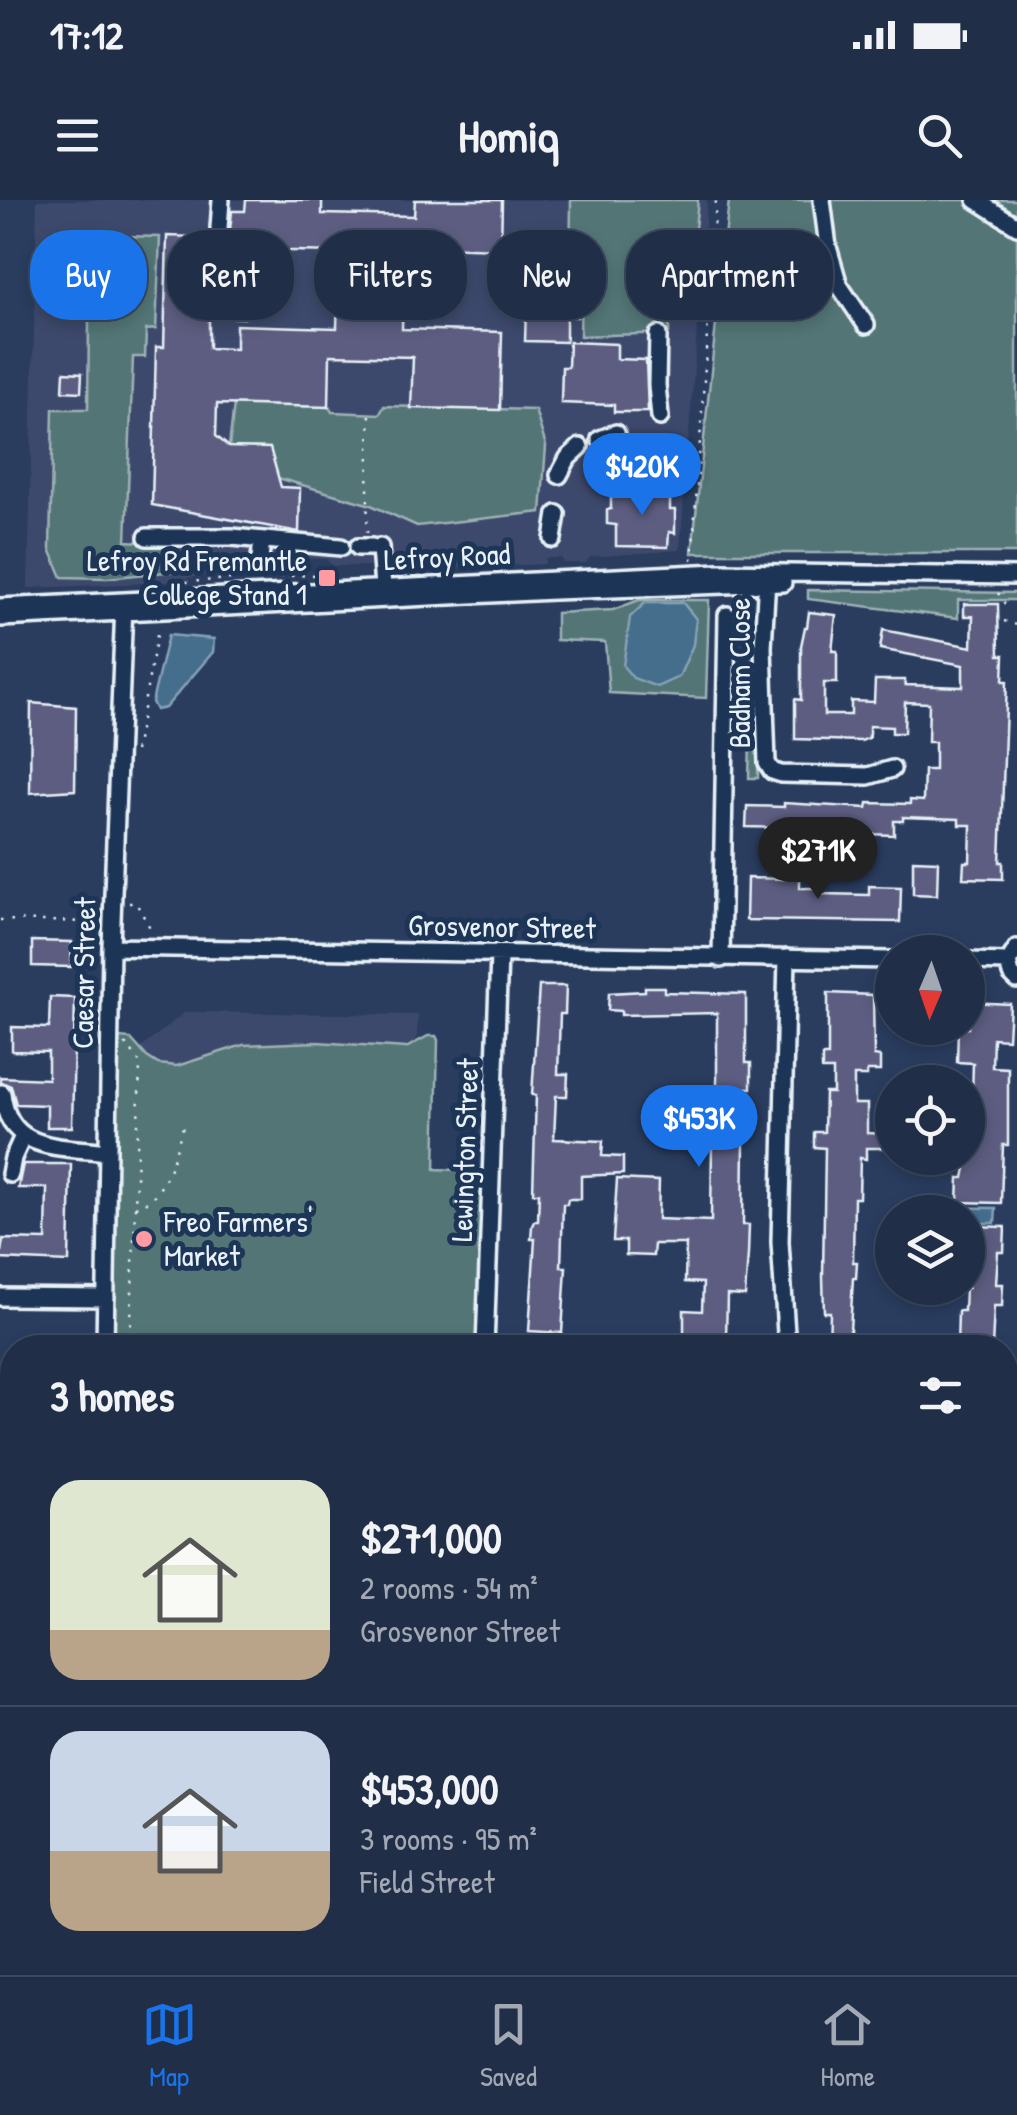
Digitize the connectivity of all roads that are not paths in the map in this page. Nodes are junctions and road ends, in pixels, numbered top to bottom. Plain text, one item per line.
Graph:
1 (221, 200) edge
2 (822, 200) edge
3 (976, 200) edge
4 (1017, 226) edge
5 (219, 228) dead end
6 (866, 325) dead end
7 (658, 334) dead end
8 (660, 417) dead end
9 (616, 433) dead end
10 (600, 439) dead end
11 (580, 448) dead end
12 (559, 475) dead end
13 (557, 514) dead end
14 (148, 537) dead end
15 (553, 539) dead end
16 (262, 540) junction
17 (258, 568) dead end
18 (767, 579) junction
19 (1017, 580) edge
20 (383, 588) junction
21 (0, 606) edge
22 (124, 606) junction
23 (728, 614) dead end
24 (0, 618) edge
25 (892, 769) dead end
26 (112, 948) junction
27 (499, 955) junction
28 (1012, 955) edge
29 (720, 958) junction
30 (787, 958) junction
31 (985, 959) edge
32 (875, 960) edge
33 (1017, 980) edge
34 (2, 1093) edge
35 (23, 1136) junction
36 (108, 1152) junction
37 (10, 1174) dead end
38 (0, 1297) edge
39 (106, 1298) junction
40 (105, 1335) edge
41 (485, 1335) edge
42 (786, 1335) edge

1 - 5 street
2 - 6 street
3 - 4 street
7 - 8 street
9 - 10 street
11 - 12 street
13 - 15 street
14 - 16 street
16 - 17 street
16 - 20 street
18 - 19 street, Lefroy Road
18 - 20 street, Lefroy Road
18 - 22 street, Lefroy Road
18 - 25 street, Badham Close
20 - 22 street, Lefroy Road
21 - 22 street, Lefroy Road
22 - 24 street, Lefroy Road
22 - 26 street, Caesar Street
23 - 29 street
26 - 27 street, Grosvenor Street
26 - 36 street, Caesar Street
27 - 29 street, Grosvenor Street
27 - 41 street, Lewington Street
28 - 31 street
28 - 33 street
29 - 30 street, Grosvenor Street
30 - 32 street, Grosvenor Street
30 - 42 street
34 - 35 street
35 - 36 street
35 - 37 street
36 - 39 street, Caesar Street
38 - 39 street
39 - 40 street, Caesar Street

